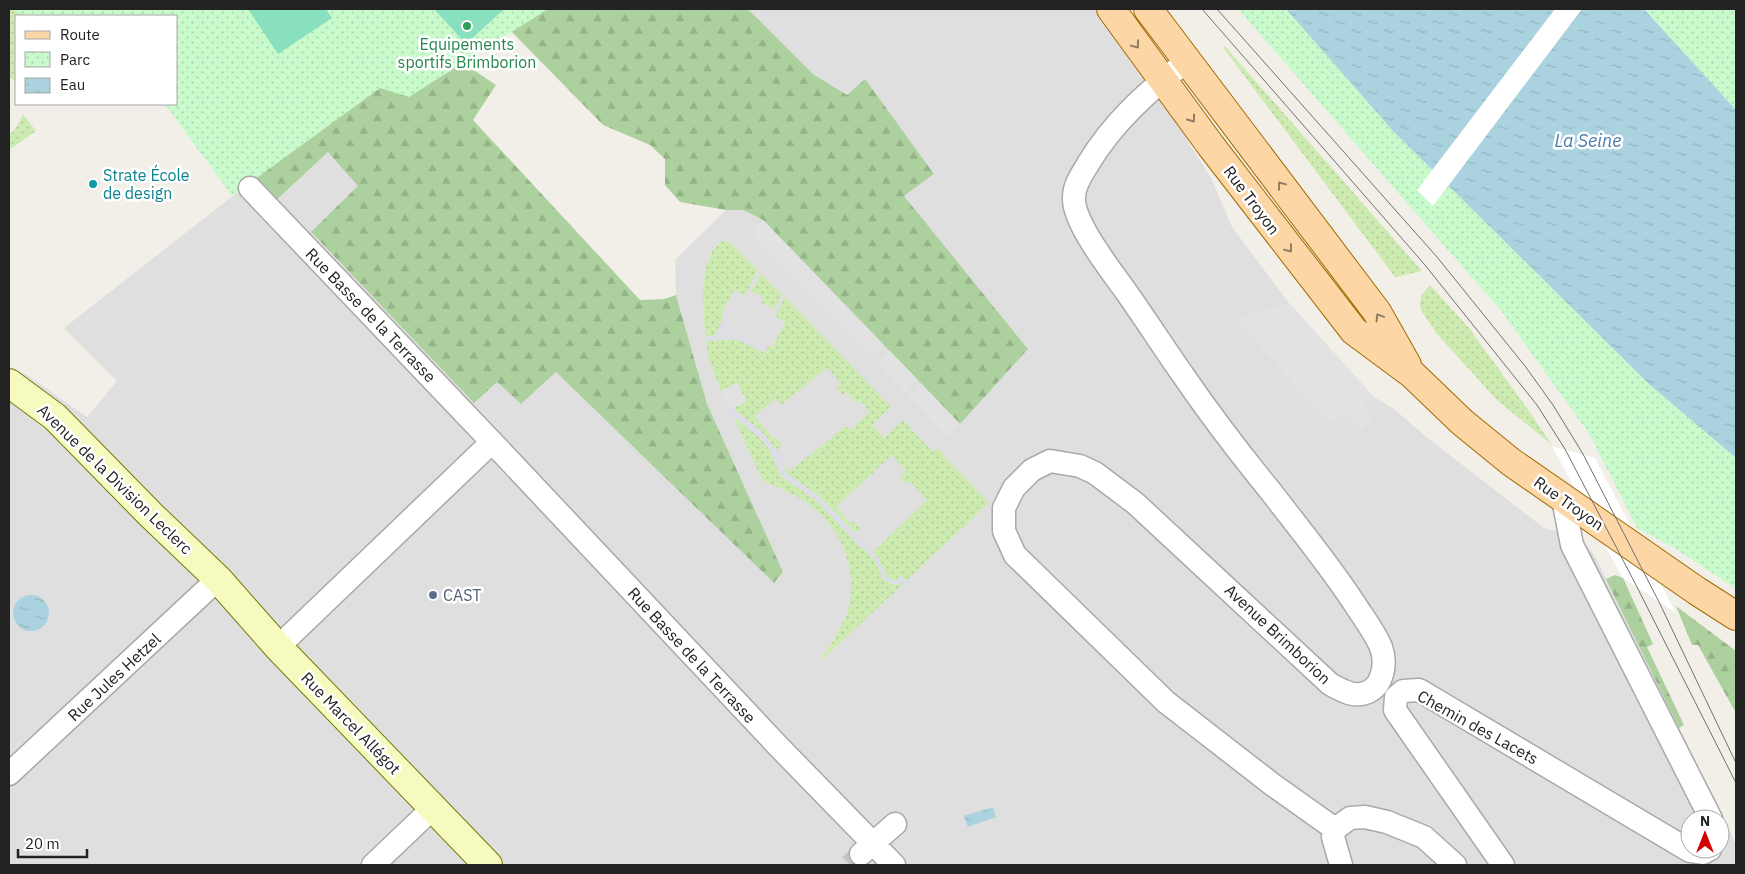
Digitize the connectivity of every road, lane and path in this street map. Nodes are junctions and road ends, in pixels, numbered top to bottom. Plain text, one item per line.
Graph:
1 (1111, 9) edge
2 (1148, 9) edge
3 (1187, 61) junction
4 (1162, 80) junction
5 (250, 188) dead end
6 (1412, 374) junction
7 (9, 383) edge
8 (492, 442) junction
9 (1562, 499) junction
10 (218, 579) junction
11 (1736, 616) edge
12 (278, 647) junction
13 (9, 774) edge
14 (433, 808) junction
15 (1706, 809) edge
16 (895, 824) dead end
17 (1336, 829) junction
18 (1680, 845) edge
19 (867, 849) junction
20 (374, 865) edge
21 (488, 865) edge
22 (894, 865) edge
23 (1340, 865) edge
24 (1455, 865) edge
25 (1503, 865) edge

1 -> 4 main road, Rue Troyon
2 - 3 main road, Rue Troyon
3 - 4 street, Avenue Brimborion
6 -> 3 main road, Rue Troyon
4 -> 6 main road, Rue Troyon
4 - 17 street, Avenue Brimborion
5 - 8 street, Rue Basse de la Terrasse
6 - 9 main road, Rue Troyon
7 - 10 main road, Avenue de la Division Leclerc
8 - 12 street
8 - 19 street, Rue Basse de la Terrasse
9 - 11 main road, Rue Troyon
9 - 15 street
10 - 12 main road, Rue Marcel Allégot
10 - 13 street, Rue Jules Hetzel
12 - 14 main road, Rue Marcel Allégot
14 - 20 street
14 - 21 main road, Rue Marcel Allégot
16 - 19 street
17 - 23 street
17 - 24 street
18 - 25 street, Chemin des Lacets
19 - 22 street, Rue Basse de la Terrasse

